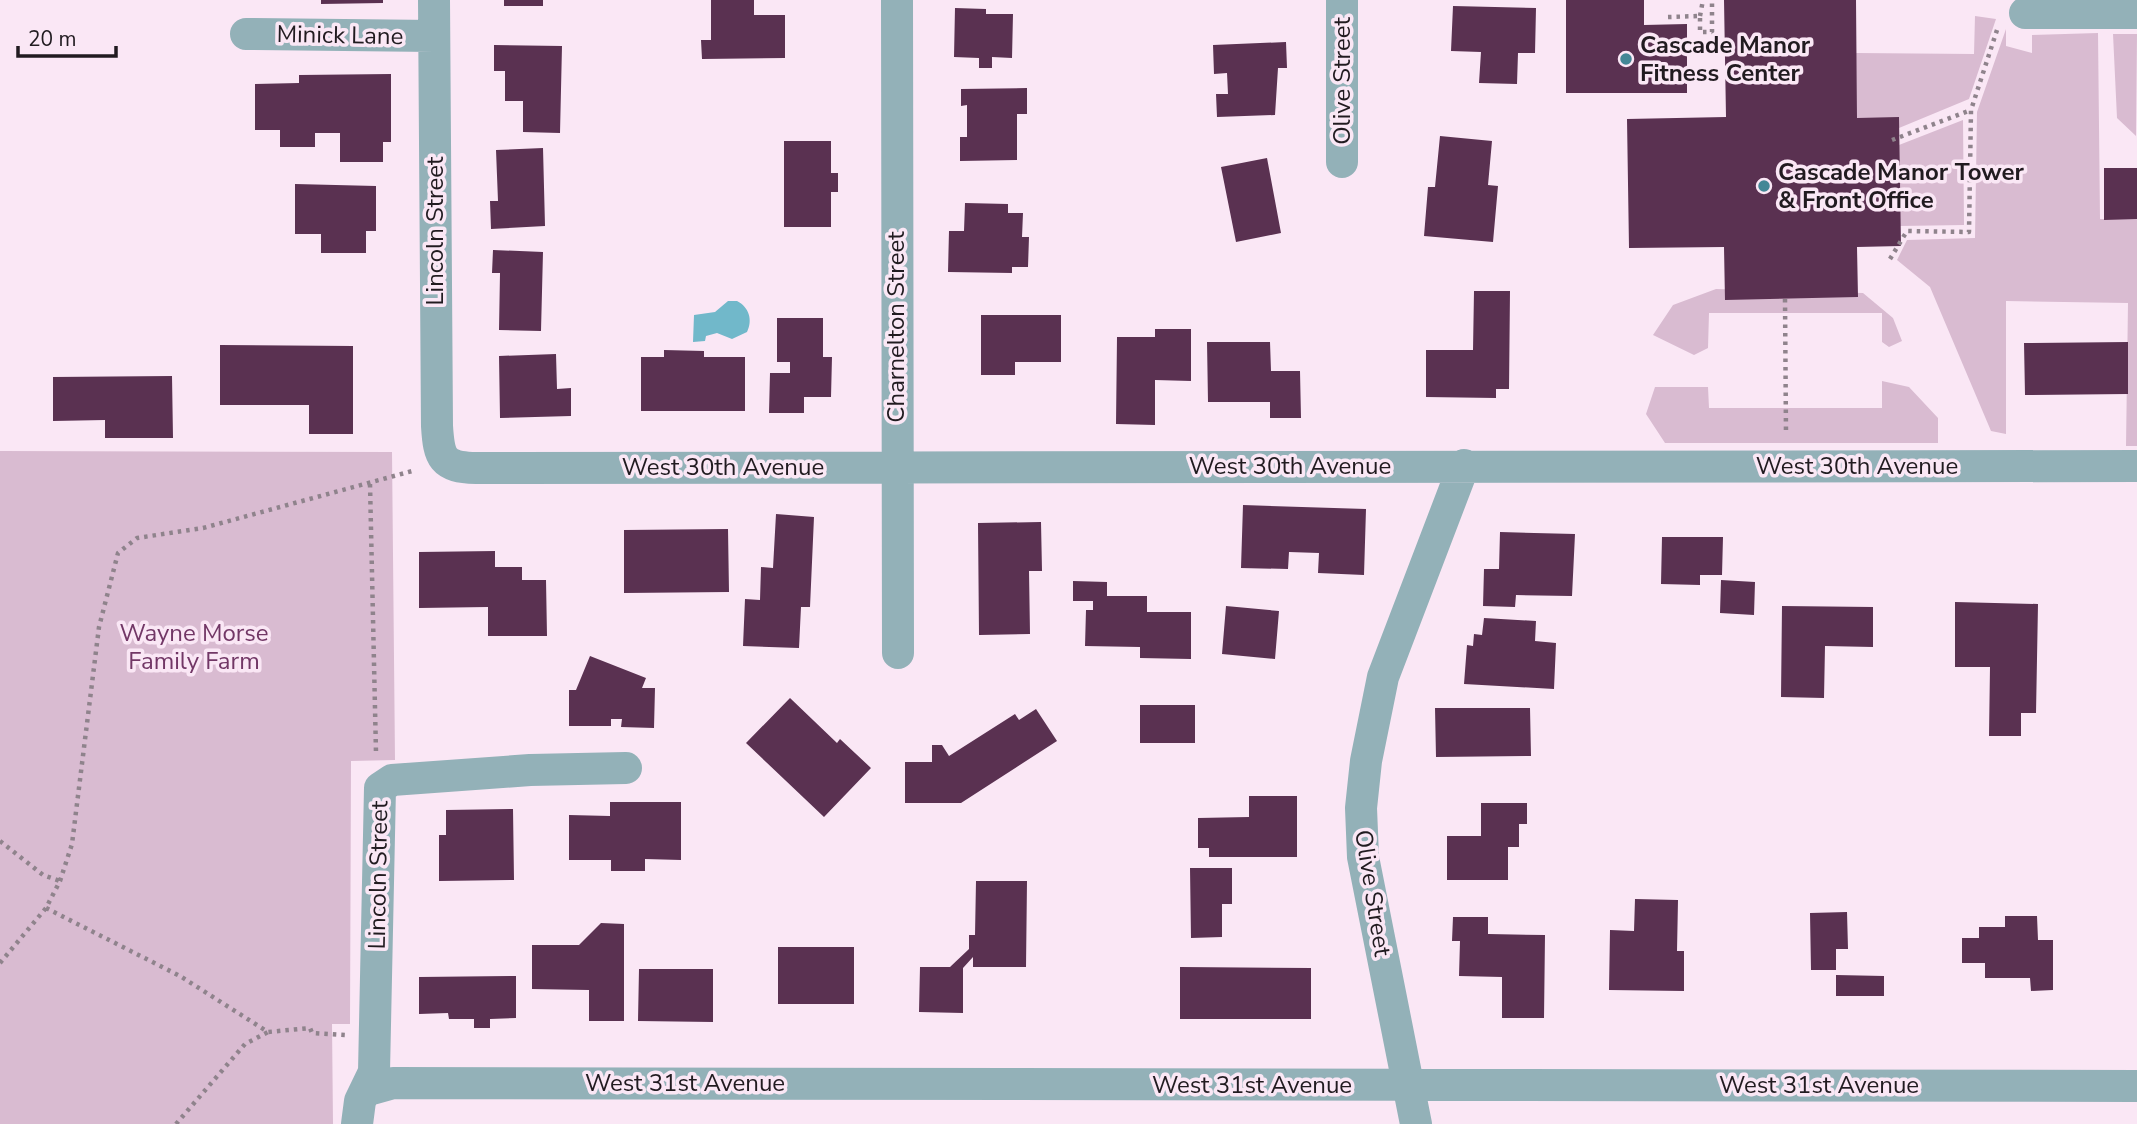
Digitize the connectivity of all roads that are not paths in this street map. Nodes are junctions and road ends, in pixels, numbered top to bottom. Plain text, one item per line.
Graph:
1 (434, 0) edge
2 (897, 0) edge
3 (1342, 0) edge
4 (2137, 13) edge
5 (2012, 17) road end
6 (246, 34) dead end
7 (434, 36) junction
8 (1342, 162) dead end
9 (445, 461) joint
10 (1464, 465) junction
11 (2137, 466) edge
12 (896, 467) junction
13 (898, 653) dead end
14 (626, 768) dead end
15 (1409, 1085) junction
16 (2137, 1086) edge
17 (368, 1090) junction
18 (357, 1124) edge
19 (1416, 1124) edge

1 - 7 street, Lincoln Street
2 - 12 street, Charnelton Street
3 - 8 street, Olive Street
4 - 5 street
6 - 7 street, Minick Lane
7 - 9 street, Lincoln Street
9 - 12 street, West 30th Avenue
10 - 11 street, West 30th Avenue
10 - 12 street, West 30th Avenue
10 - 15 street, Olive Street
12 - 13 street, Charnelton Street
14 - 17 street, Lincoln Street
15 - 16 street, West 31st Avenue
15 - 17 street, West 31st Avenue
15 - 19 street, Olive Street
17 - 18 street, Lincoln Street

